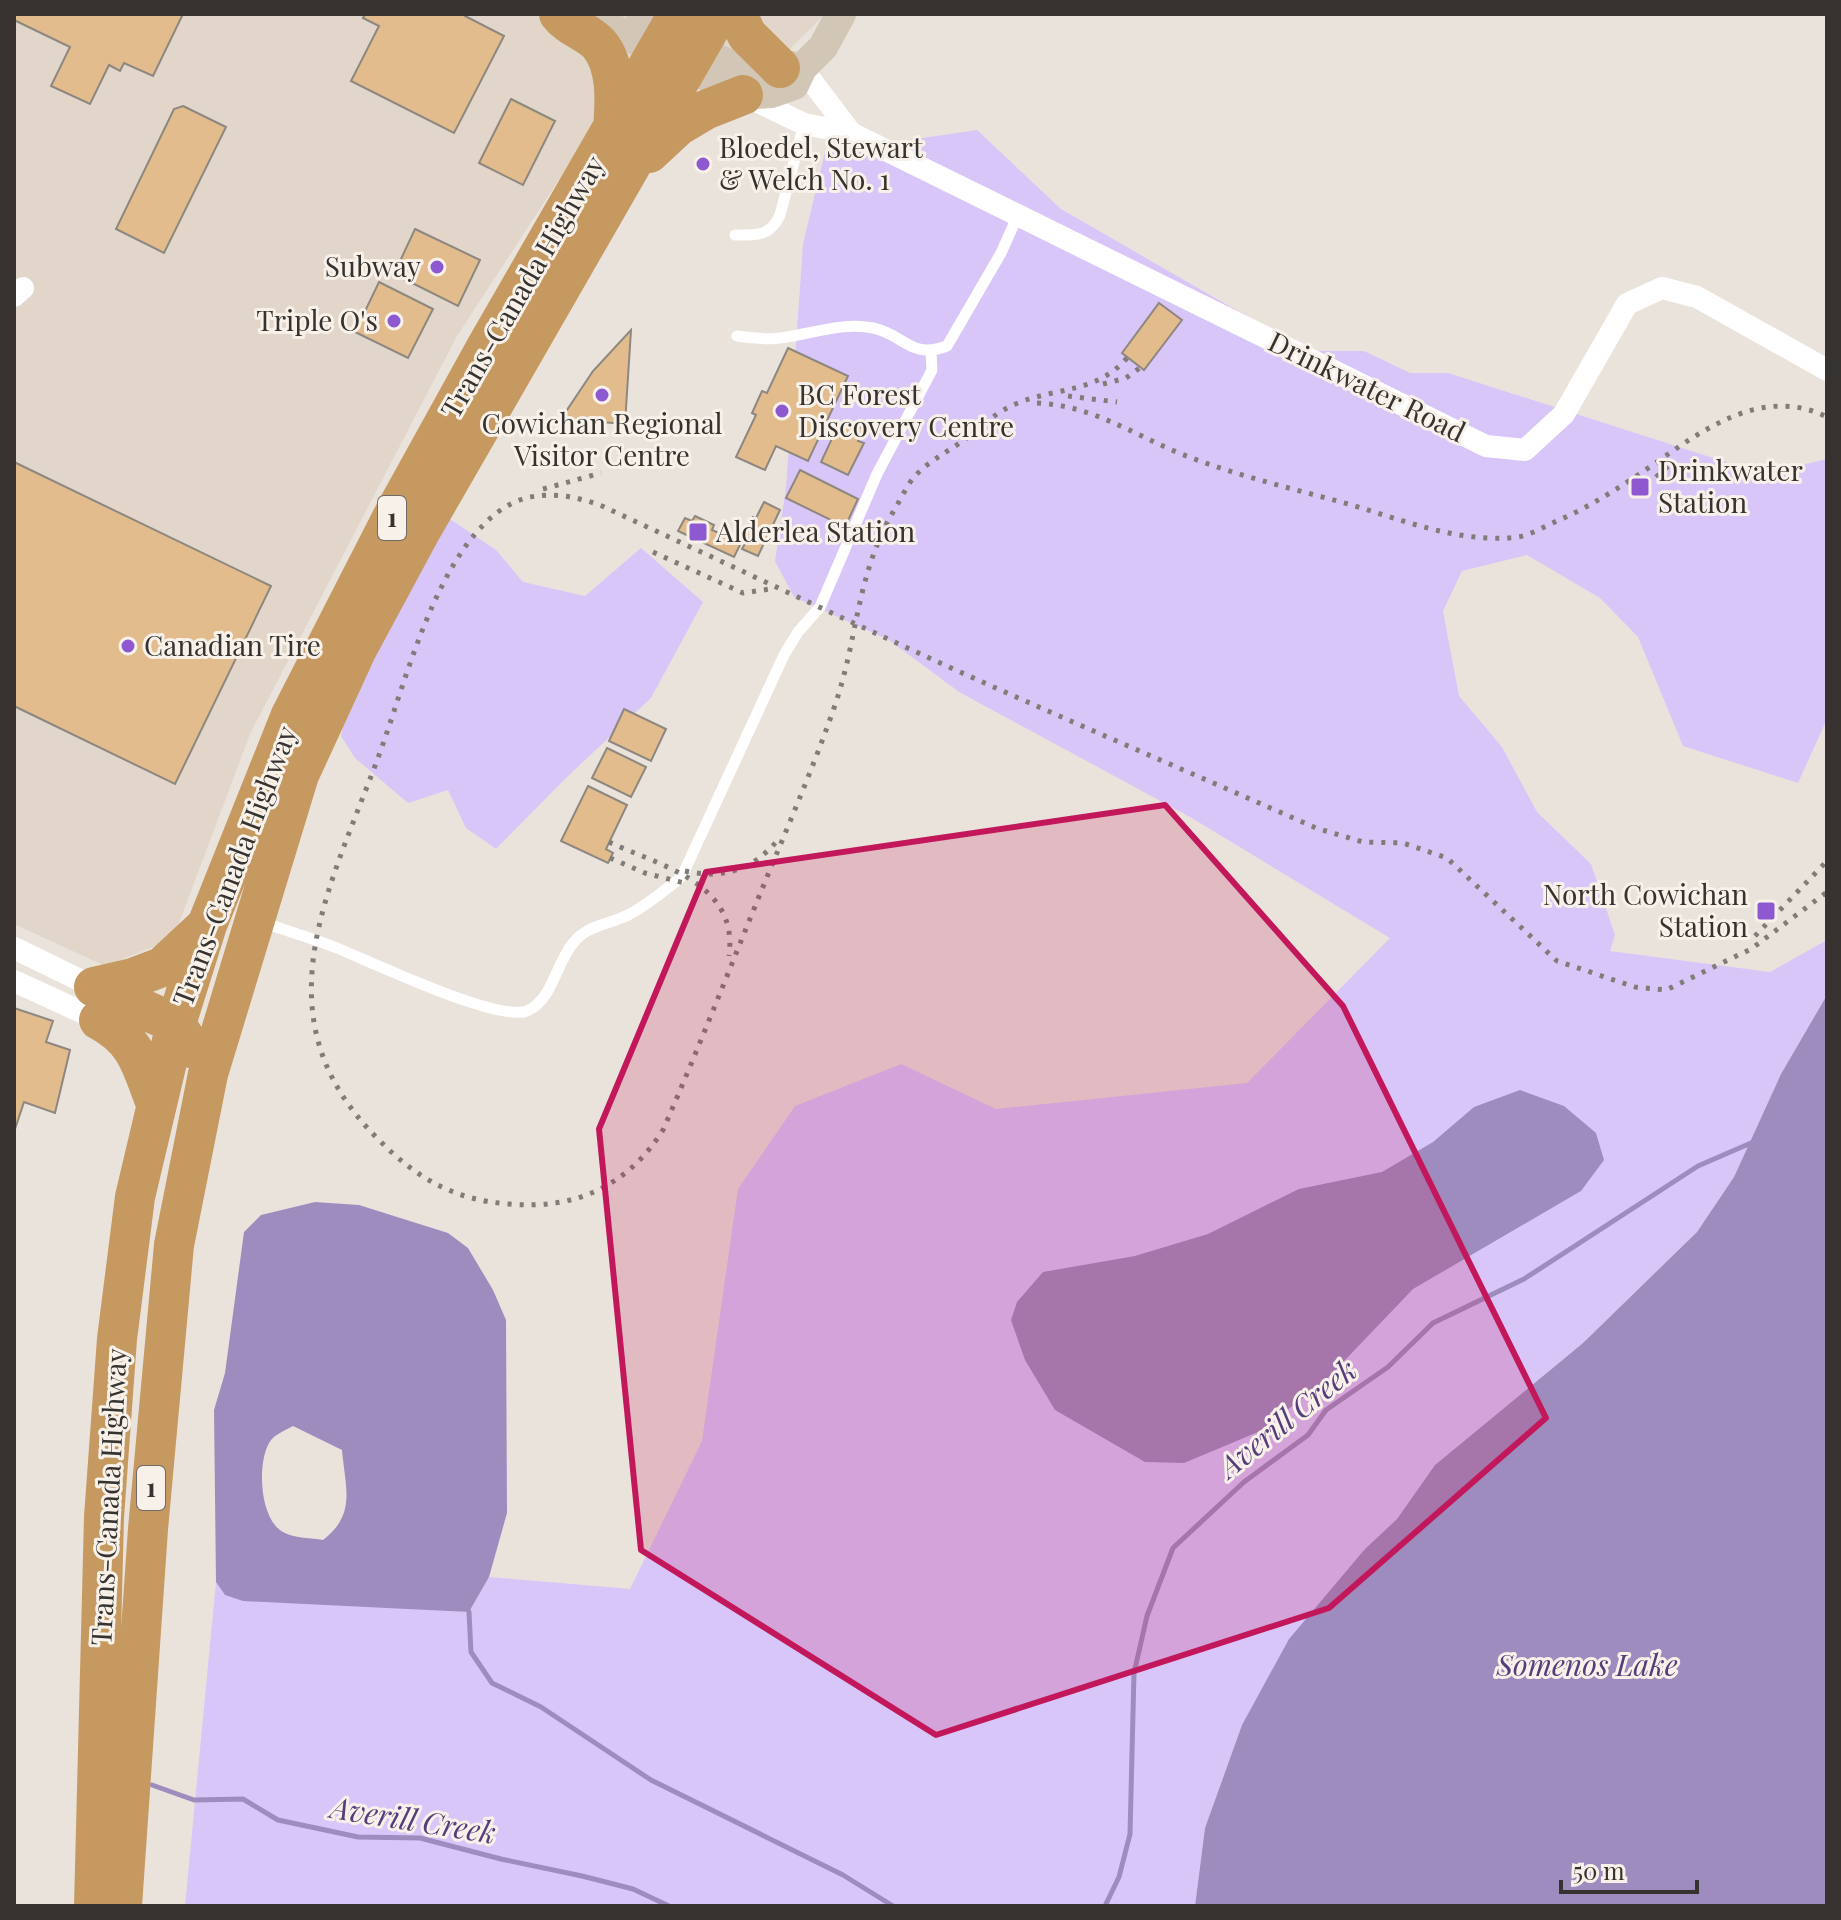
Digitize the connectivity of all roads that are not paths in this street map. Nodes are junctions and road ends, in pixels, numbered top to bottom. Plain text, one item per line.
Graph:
1 (559, 14) edge
2 (585, 14) edge
3 (737, 14) edge
4 (841, 14) edge
5 (678, 34) edge
6 (791, 68) junction
7 (743, 95) junction
8 (804, 124) junction
9 (613, 130) junction
10 (851, 133) junction
11 (630, 167) junction
12 (1018, 215) junction
13 (735, 235) dead end
14 (737, 336) dead end
15 (931, 352) junction
16 (1827, 370) edge
17 (254, 919) junction
18 (207, 925) junction
19 (14, 948) edge
20 (14, 981) edge
21 (96, 1004) junction
22 (176, 1024) junction
23 (208, 1074) junction
24 (156, 1104) junction
25 (118, 1904) edge

1 - 9 highway
2 - 5 street
3 - 6 highway
4 - 6 street
5 - 6 street
5 - 7 street
5 - 9 highway, Trans-Canada Highway / 1
5 - 11 highway, Trans-Canada Highway / 1
6 - 7 street
6 - 10 street, Drinkwater Road
7 - 8 street, Drinkwater Road
7 - 11 highway
8 - 10 street, Drinkwater Road
8 - 13 lane
9 - 18 highway, Trans-Canada Highway / 1
10 - 12 street, Drinkwater Road
11 - 17 highway, Trans-Canada Highway / 1
12 - 15 lane
12 - 16 street, Drinkwater Road
14 - 15 lane
15 - 17 lane
17 - 23 highway, Trans-Canada Highway / 1
18 - 21 highway
18 - 22 highway, Trans-Canada Highway / 1
19 - 21 street
20 - 21 street
21 - 22 highway
21 - 24 highway
22 - 23 highway
22 - 24 highway, Trans-Canada Highway / 1
23 - 25 highway, Trans-Canada Highway / 1
24 - 25 highway, Trans-Canada Highway / 1

